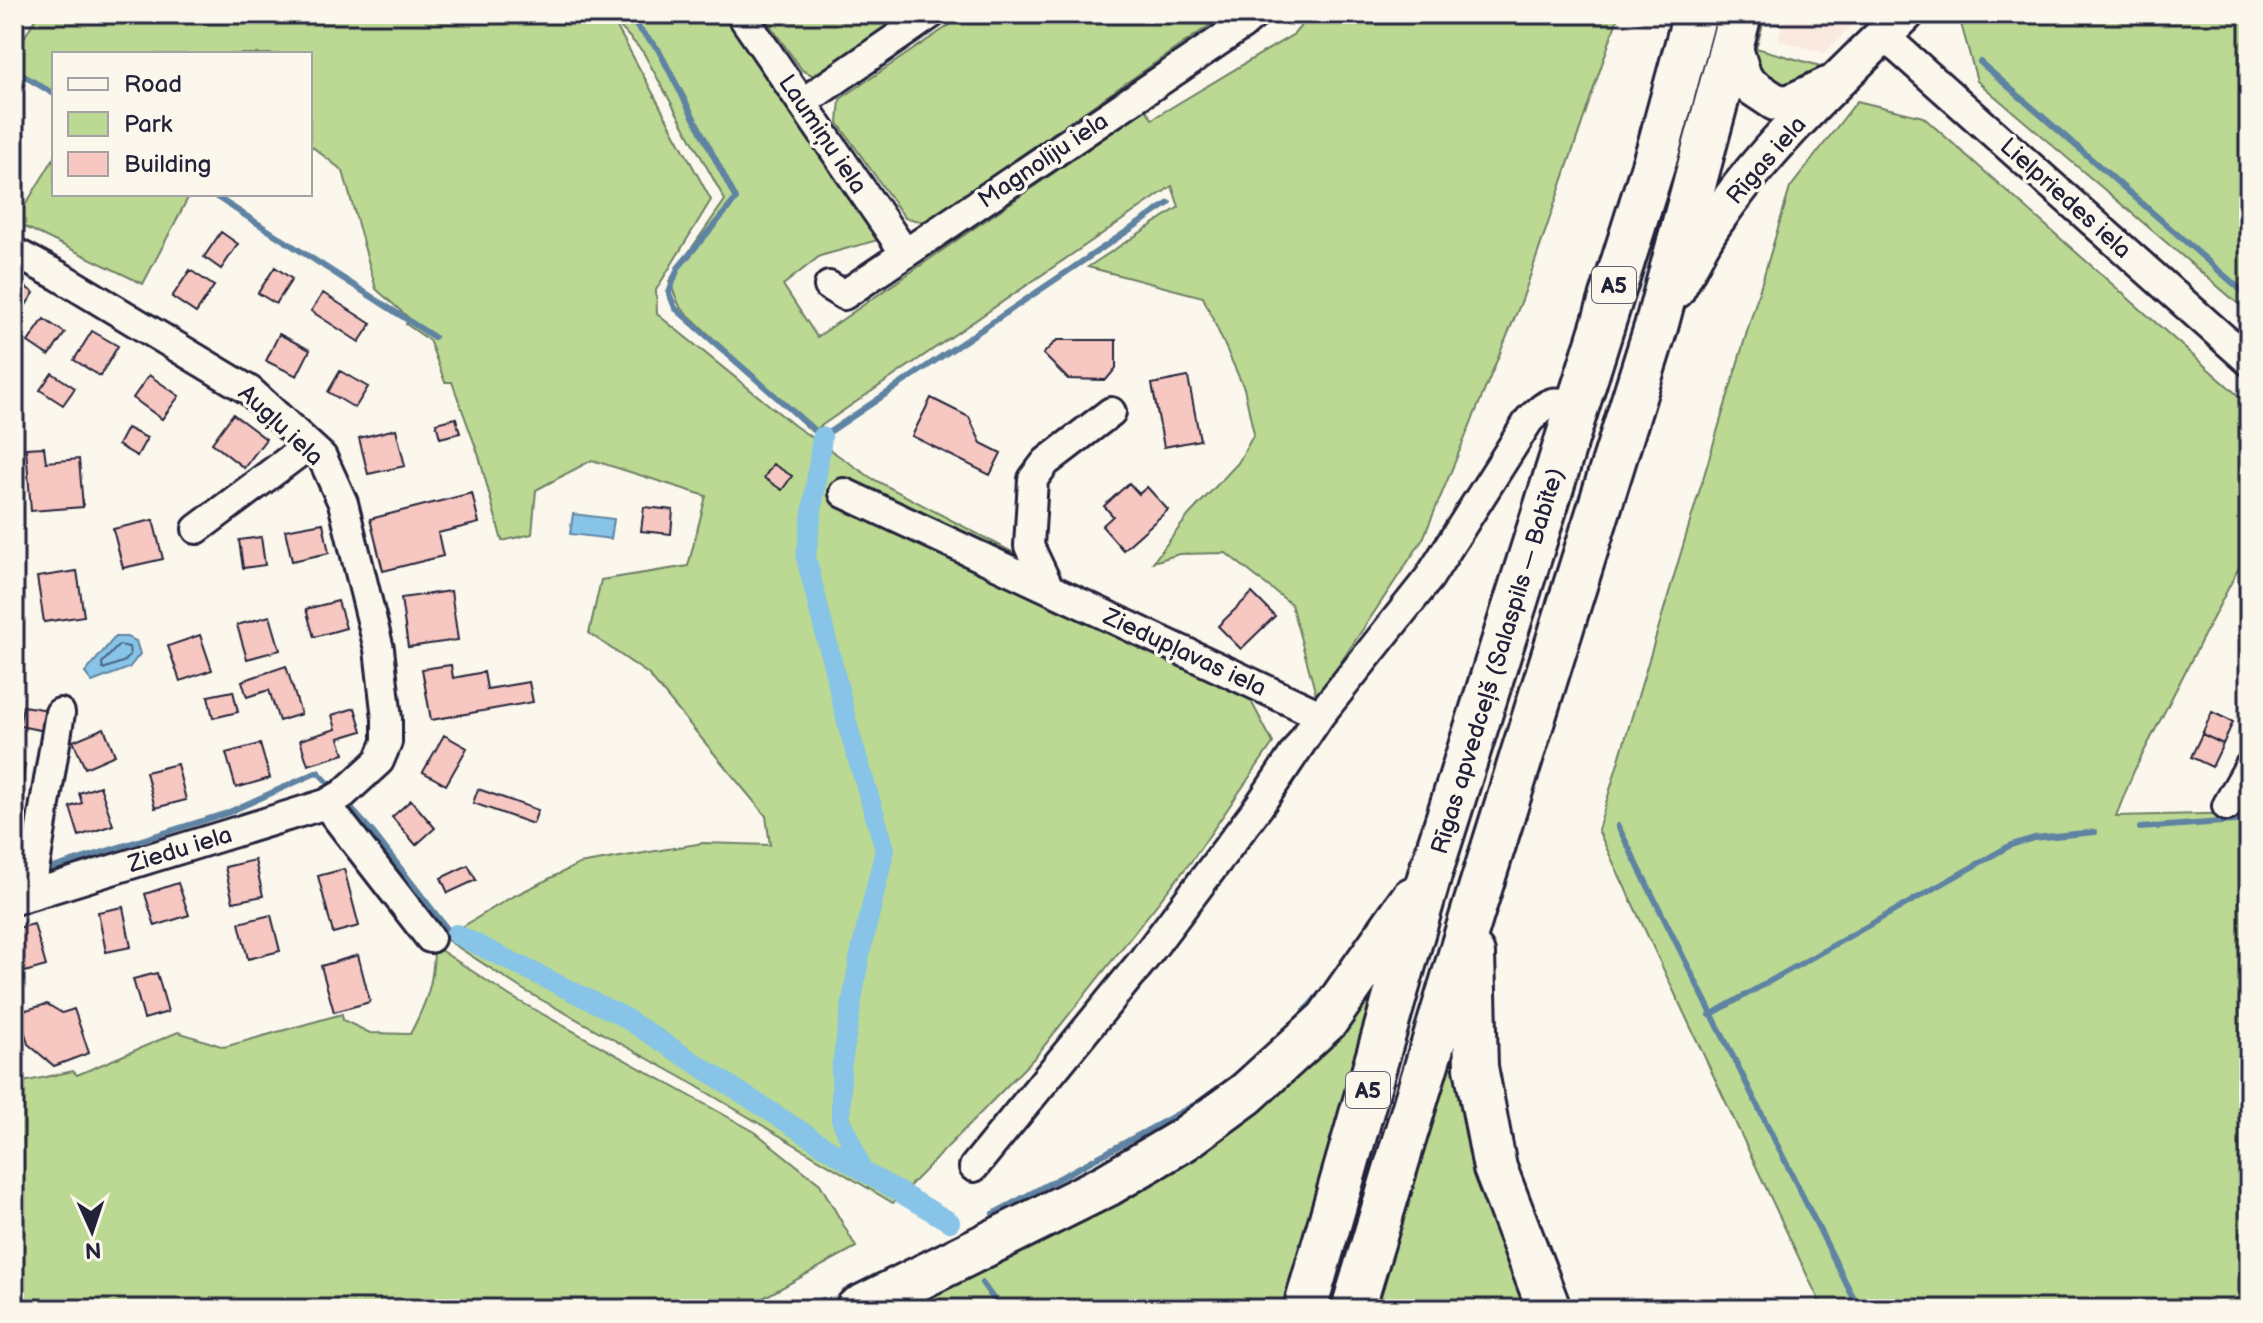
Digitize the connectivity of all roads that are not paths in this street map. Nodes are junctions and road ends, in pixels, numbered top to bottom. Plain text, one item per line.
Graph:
1 (741, 14) edge
2 (931, 14) edge
3 (1255, 14) edge
4 (1695, 14) edge
5 (1894, 25) edge
6 (1737, 29) edge
7 (1835, 82) junction
8 (802, 103) junction
9 (14, 252) edge
10 (905, 253) junction
11 (829, 286) dead end
12 (1656, 327) junction
13 (2249, 361) edge
14 (1575, 407) junction
15 (1111, 412) dead end
16 (309, 445) junction
17 (844, 493) dead end
18 (197, 529) dead end
19 (1049, 588) junction
20 (60, 713) dead end
21 (1320, 715) junction
22 (2249, 767) edge
23 (334, 799) junction
24 (2227, 806) dead end
25 (1431, 871) junction
26 (22, 897) edge
27 (1471, 918) junction
28 (430, 938) dead end
29 (974, 1167) dead end
30 (857, 1309) edge
31 (1305, 1309) edge
32 (1353, 1309) edge
33 (1549, 1309) edge

1 - 8 street, Laumiņu iela
2 - 8 street
3 - 10 street, Magnoliju iela
4 - 14 highway, Rīgas apvedceļš (Salaspils — Babīte) / A5
5 - 7 main road, Rīgas iela
5 - 13 street, Lielpriedes iela
6 - 7 main road
6 - 12 highway, A5
7 - 12 main road, Rīgas iela
8 - 10 street, Laumiņu iela
9 - 16 street, Augļu iela
10 - 11 street, Magnoliju iela
12 - 27 highway, A5
14 - 21 street
14 - 25 highway, Rīgas apvedceļš (Salaspils — Babīte) / A5
15 - 19 street
16 - 18 street
16 - 23 street, Augļu iela
17 - 19 street, Ziedupļavas iela
19 - 21 street, Ziedupļavas iela
20 - 26 street
21 - 29 street
22 - 24 street
23 - 26 street, Ziedu iela
23 - 28 street
25 - 30 highway
25 - 31 highway, Rīgas apvedceļš (Salaspils — Babīte) / A5
27 - 32 highway, A5
27 - 33 highway

